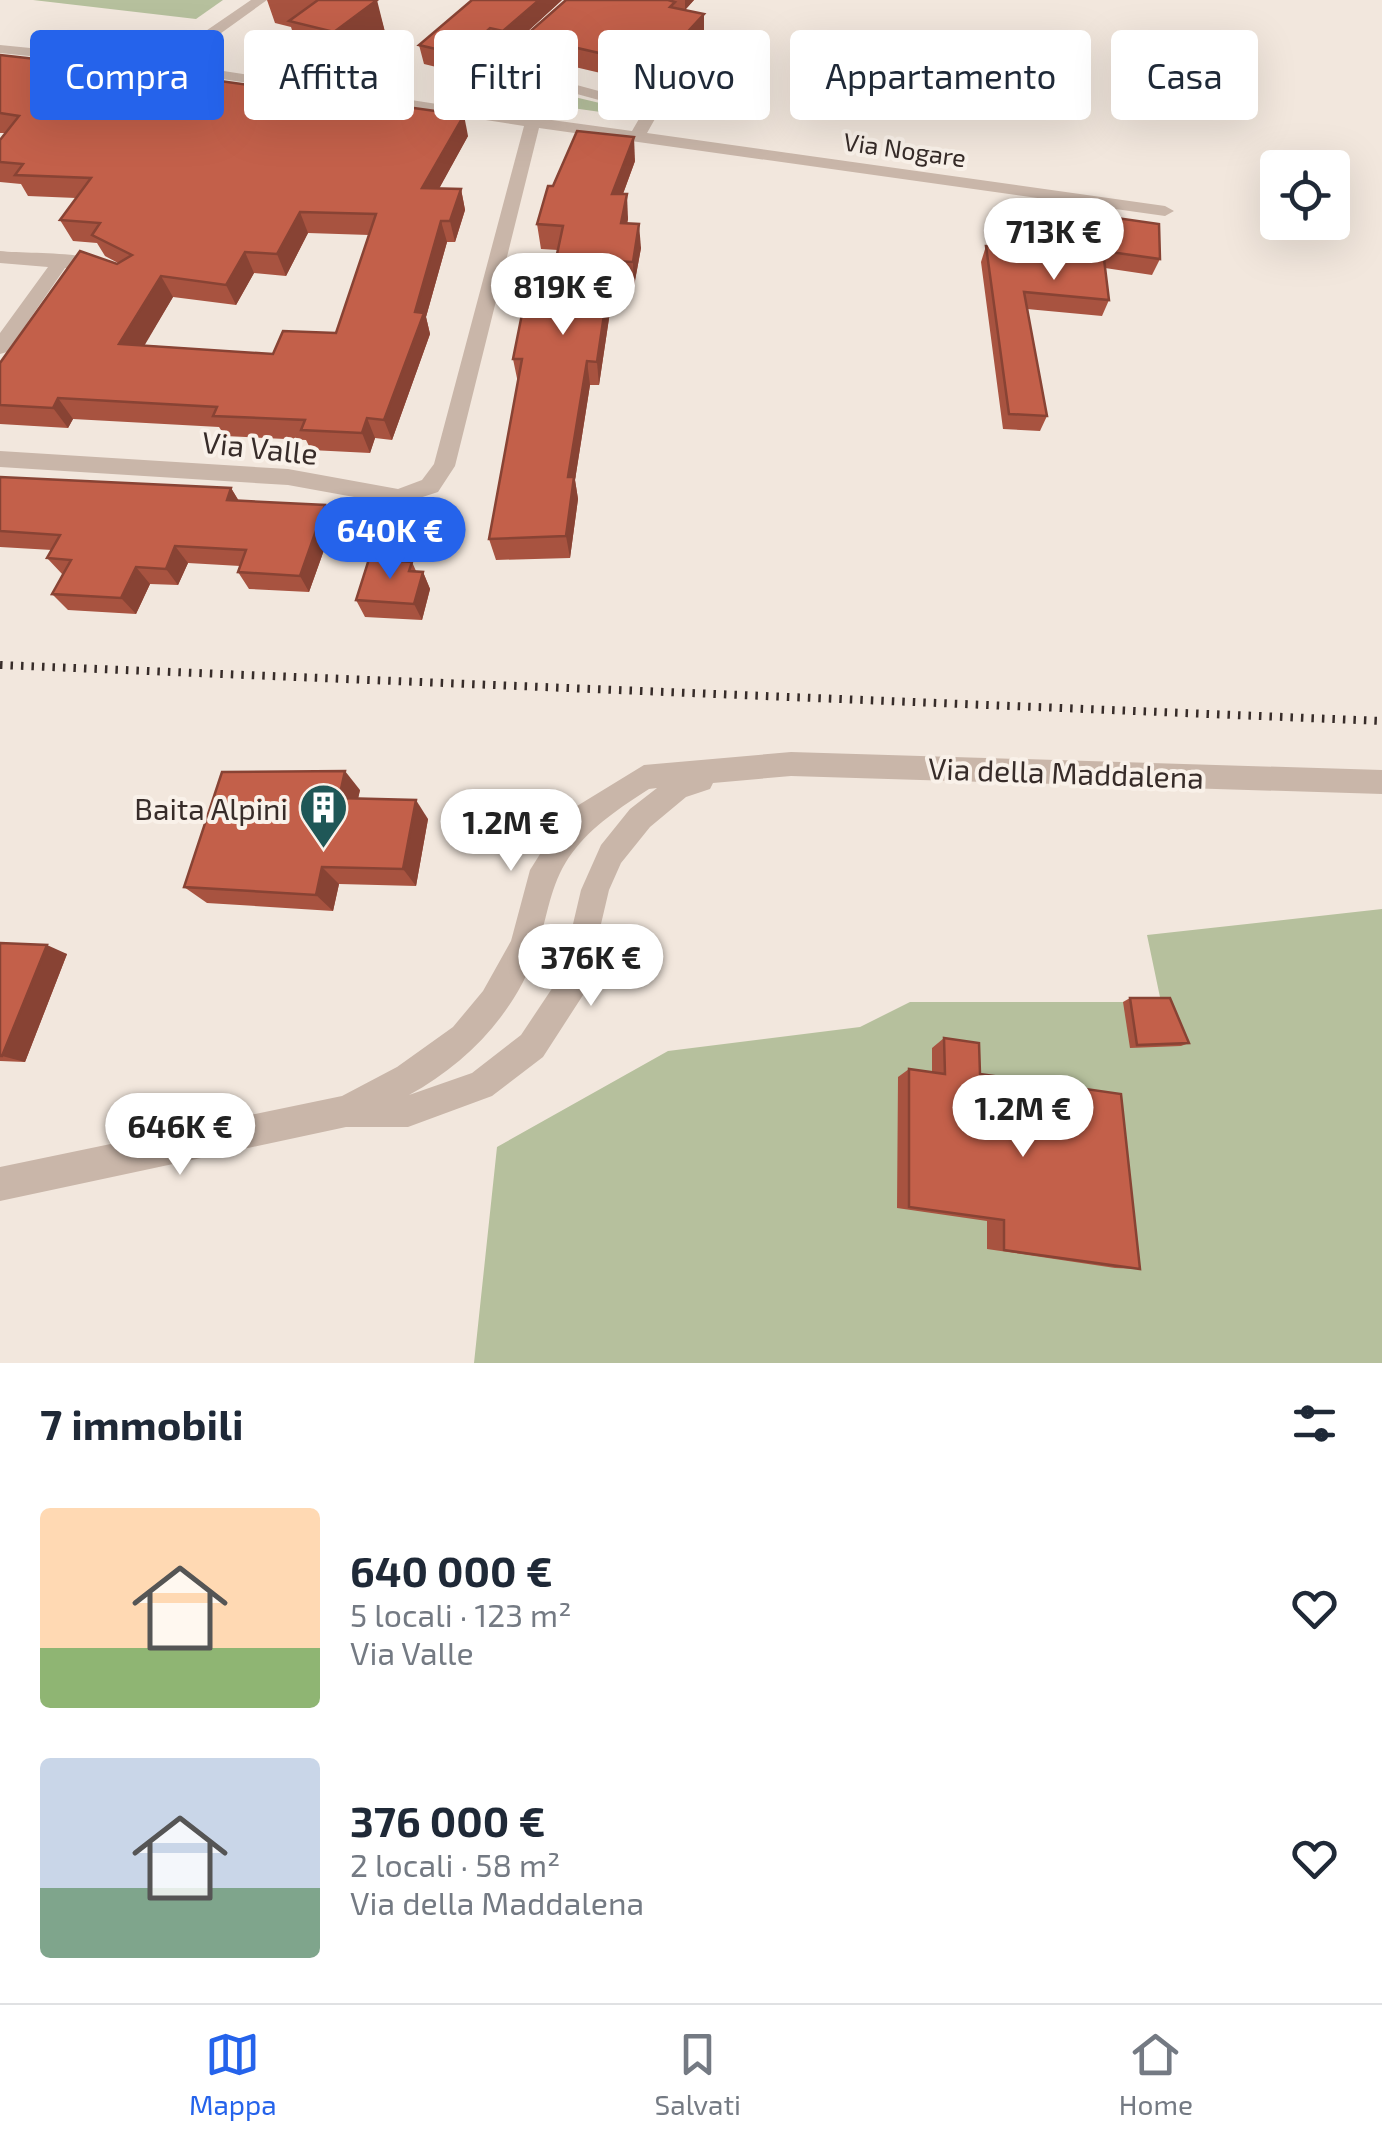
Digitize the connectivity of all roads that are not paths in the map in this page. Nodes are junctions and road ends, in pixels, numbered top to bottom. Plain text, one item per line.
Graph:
1 (260, 0) edge
2 (576, 0) edge
3 (217, 30) edge
4 (543, 30) edge
5 (0, 49) edge
6 (30, 52) edge
7 (224, 75) edge
8 (578, 91) edge
9 (434, 108) edge
10 (525, 120) edge
11 (533, 121) junction
12 (638, 134) junction
13 (1165, 211) dead end
14 (0, 257) edge
15 (62, 260) junction
16 (131, 274) edge
17 (0, 347) edge
18 (0, 460) edge
19 (749, 765) junction
20 (1382, 782) edge
21 (346, 1111) junction
22 (0, 1184) edge

1 - 3 street
2 - 4 street
5 - 6 street, Via Nogare
7 - 9 street, Via Nogare
8 - 12 street
10 - 11 street, Via Nogare
11 - 12 street, Via Nogare
11 - 18 street, Via Valle
12 - 13 street, Via Nogare
14 - 15 street
15 - 16 street
15 - 17 street
19 - 20 street, Via della Maddalena
19 - 21 street, Via della Maddalena
19 - 21 street, Via della Maddalena
21 - 22 street, Via della Maddalena

